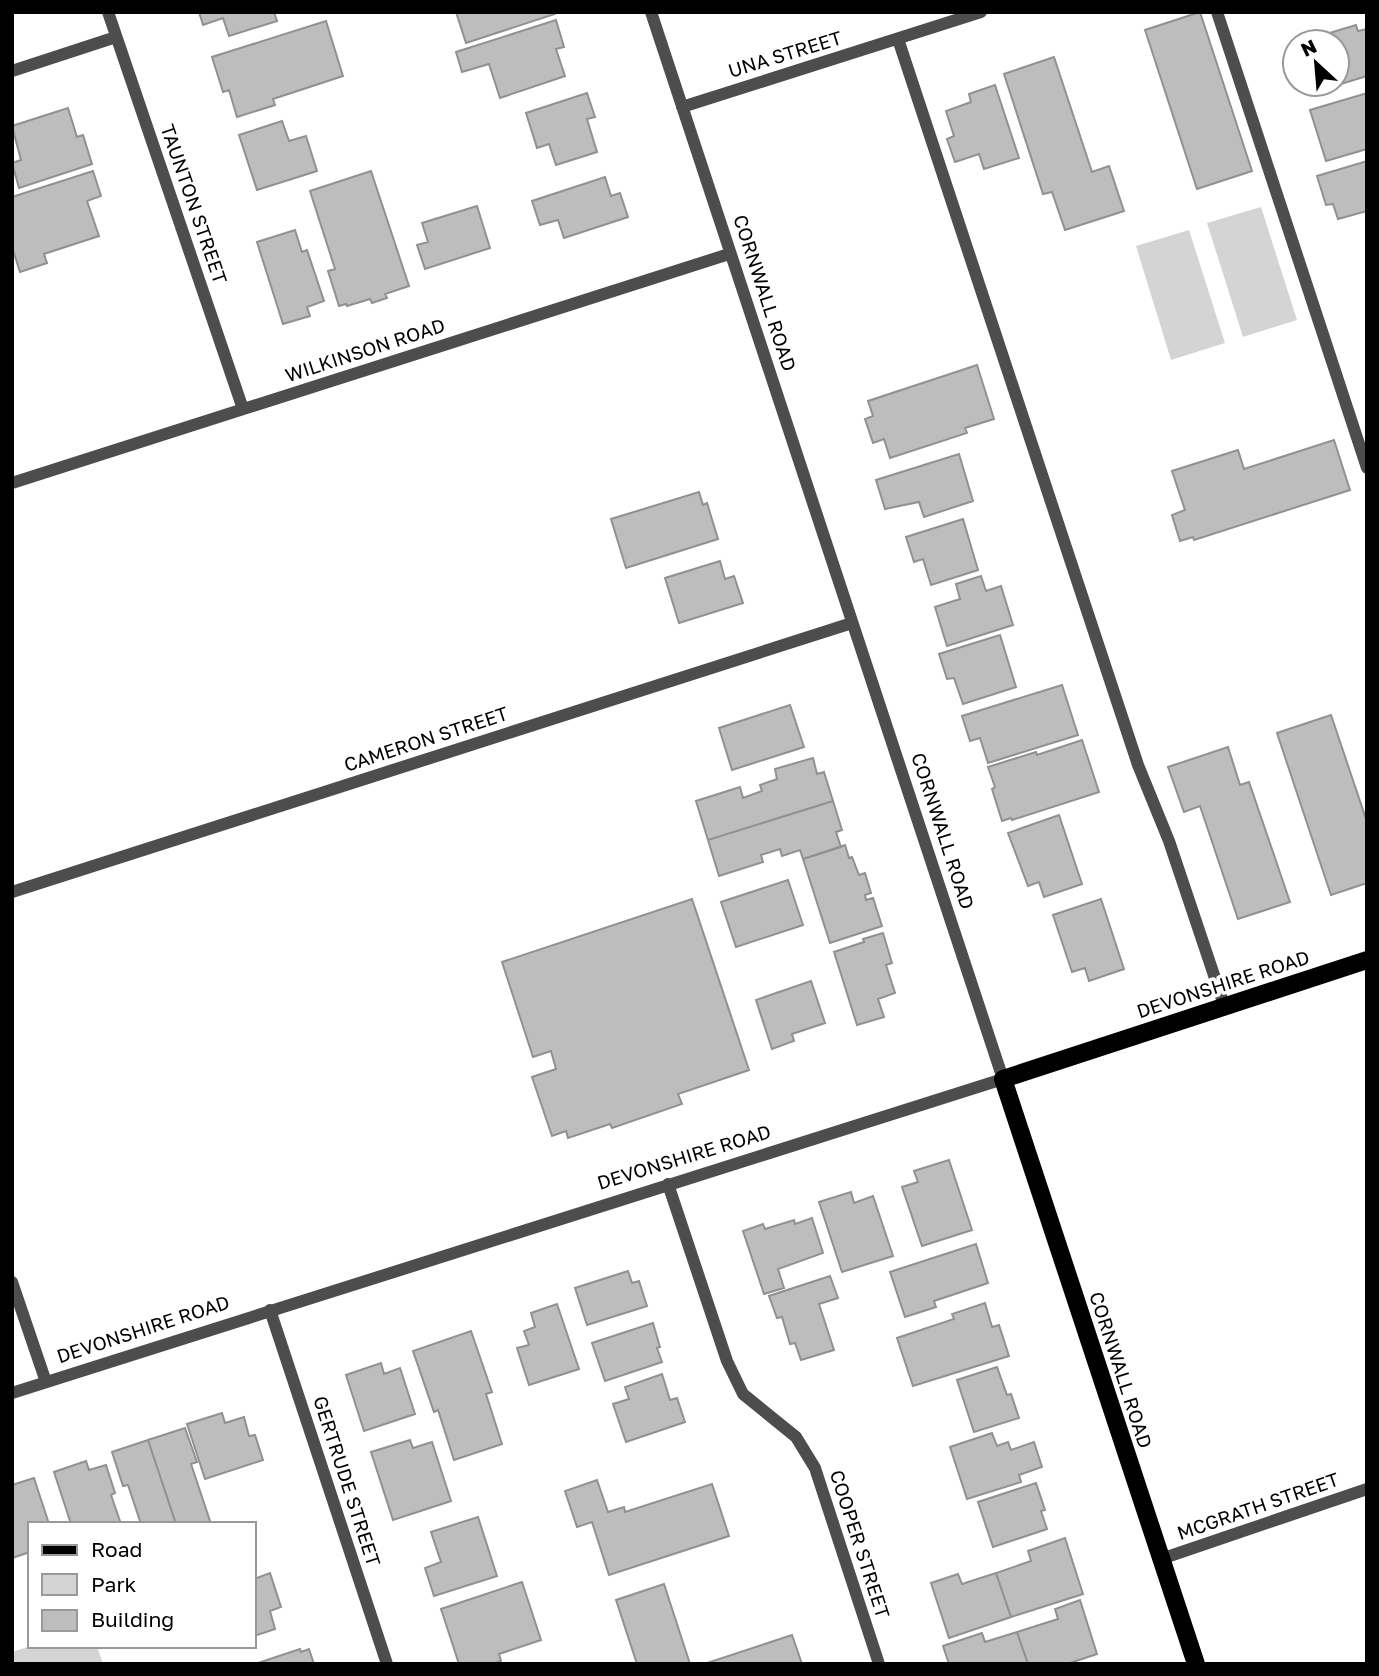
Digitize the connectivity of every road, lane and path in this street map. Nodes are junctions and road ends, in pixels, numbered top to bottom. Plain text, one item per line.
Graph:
1 (108, 12) edge
2 (651, 12) edge
3 (981, 12) edge
4 (1217, 12) edge
5 (116, 37) junction
6 (898, 39) junction
7 (12, 71) edge
8 (682, 107) junction
9 (729, 254) junction
10 (243, 409) junction
11 (1367, 468) edge
12 (12, 483) edge
13 (852, 623) junction
14 (12, 891) edge
15 (1367, 960) edge
16 (1224, 1005) junction
17 (1003, 1079) junction
18 (668, 1184) junction
19 (12, 1282) edge
20 (270, 1310) junction
21 (46, 1382) junction
22 (12, 1392) edge
23 (1367, 1489) edge
24 (1161, 1559) junction
25 (387, 1664) edge
26 (879, 1664) edge
27 (1196, 1664) edge

1 - 5 street, TAUNTON STREET
2 - 8 street, CORNWALL ROAD
3 - 6 street, UNA STREET
4 - 11 street
5 - 7 street
5 - 10 street, TAUNTON STREET
6 - 8 street, UNA STREET
6 - 16 street
8 - 9 street, CORNWALL ROAD
9 - 10 street, WILKINSON ROAD
9 - 13 street, CORNWALL ROAD
10 - 12 street, WILKINSON ROAD
13 - 14 street, CAMERON STREET
13 - 17 street, CORNWALL ROAD
15 - 16 main road, DEVONSHIRE ROAD
16 - 17 main road, DEVONSHIRE ROAD
17 - 18 street, DEVONSHIRE ROAD
17 - 24 main road, CORNWALL ROAD
18 - 20 street, DEVONSHIRE ROAD
18 - 26 street, COOPER STREET
19 - 21 street
20 - 21 street, DEVONSHIRE ROAD
20 - 25 street, GERTRUDE STREET
21 - 22 street, DEVONSHIRE ROAD
23 - 24 street, MCGRATH STREET
24 - 27 main road, CORNWALL ROAD

